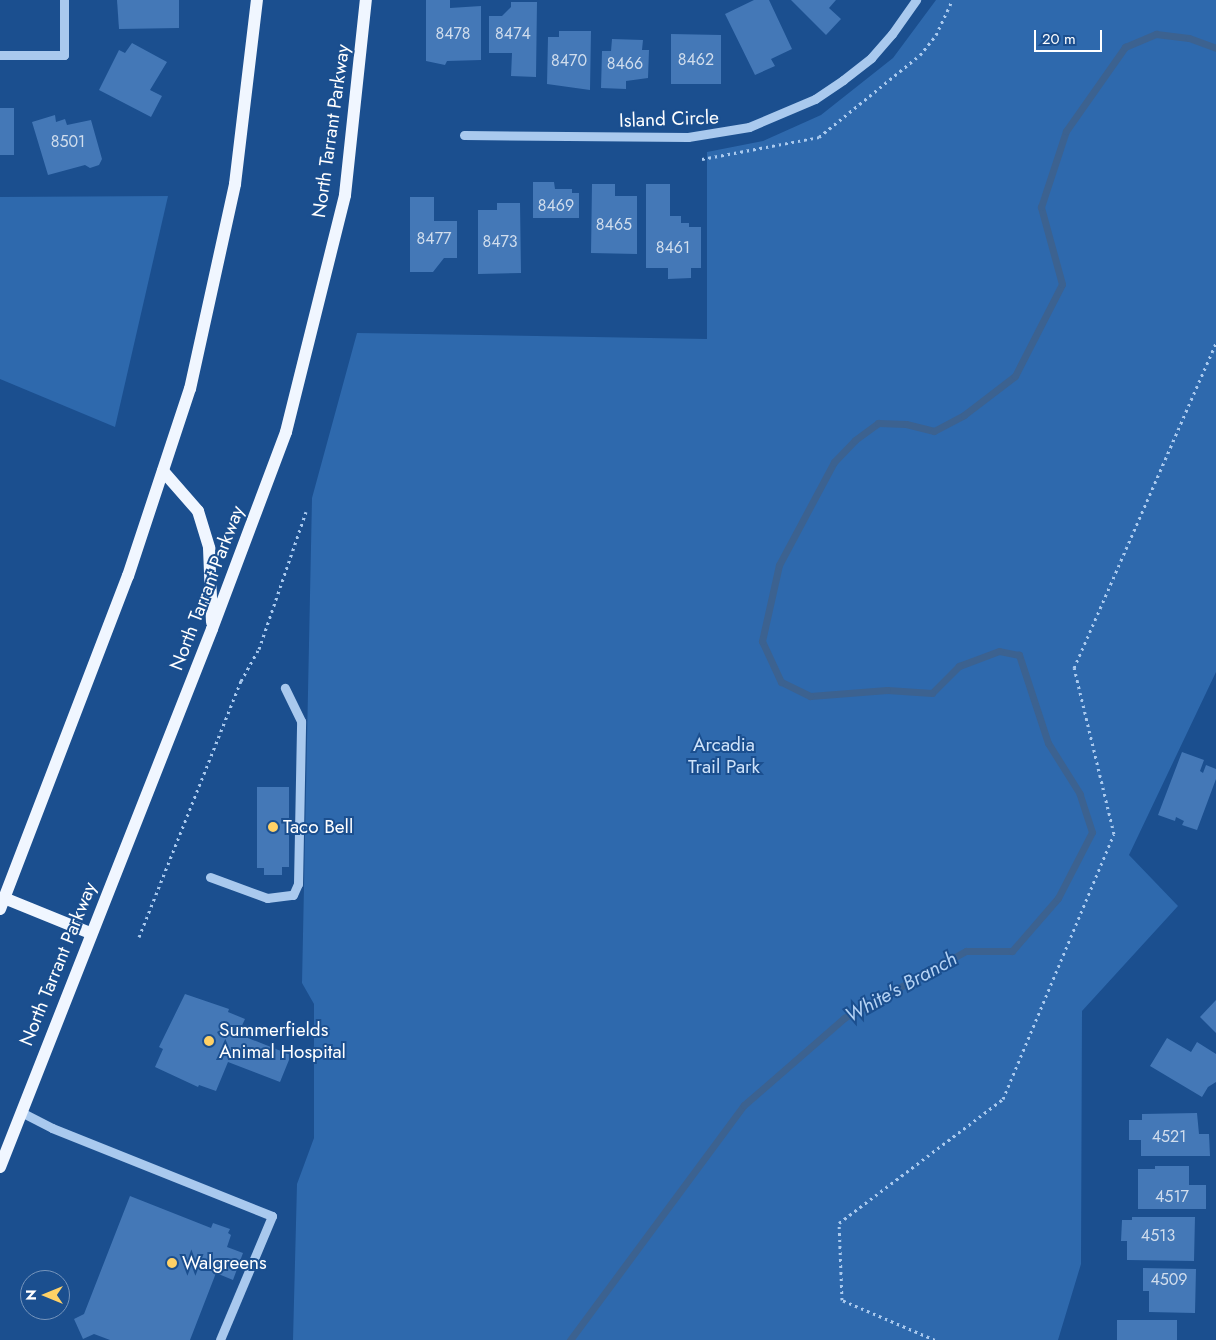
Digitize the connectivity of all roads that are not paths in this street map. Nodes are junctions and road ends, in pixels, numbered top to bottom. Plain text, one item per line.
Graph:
1 (64, 0) edge
2 (257, 0) edge
3 (366, 0) edge
4 (916, 0) edge
5 (0, 56) edge
6 (464, 135) dead end
7 (163, 471) junction
8 (212, 630) junction
9 (285, 688) dead end
10 (210, 877) dead end
11 (2, 904) edge
12 (90, 934) junction
13 (20, 1112) junction
14 (0, 1167) edge
15 (220, 1340) edge

1 - 5 street
2 - 7 main road
3 - 8 main road, North Tarrant Parkway
4 - 6 street, Island Circle
7 - 8 main road
7 - 11 main road
8 - 12 main road, North Tarrant Parkway
9 - 10 street
11 - 12 main road
12 - 13 main road, North Tarrant Parkway
13 - 14 main road, North Tarrant Parkway
13 - 15 street

